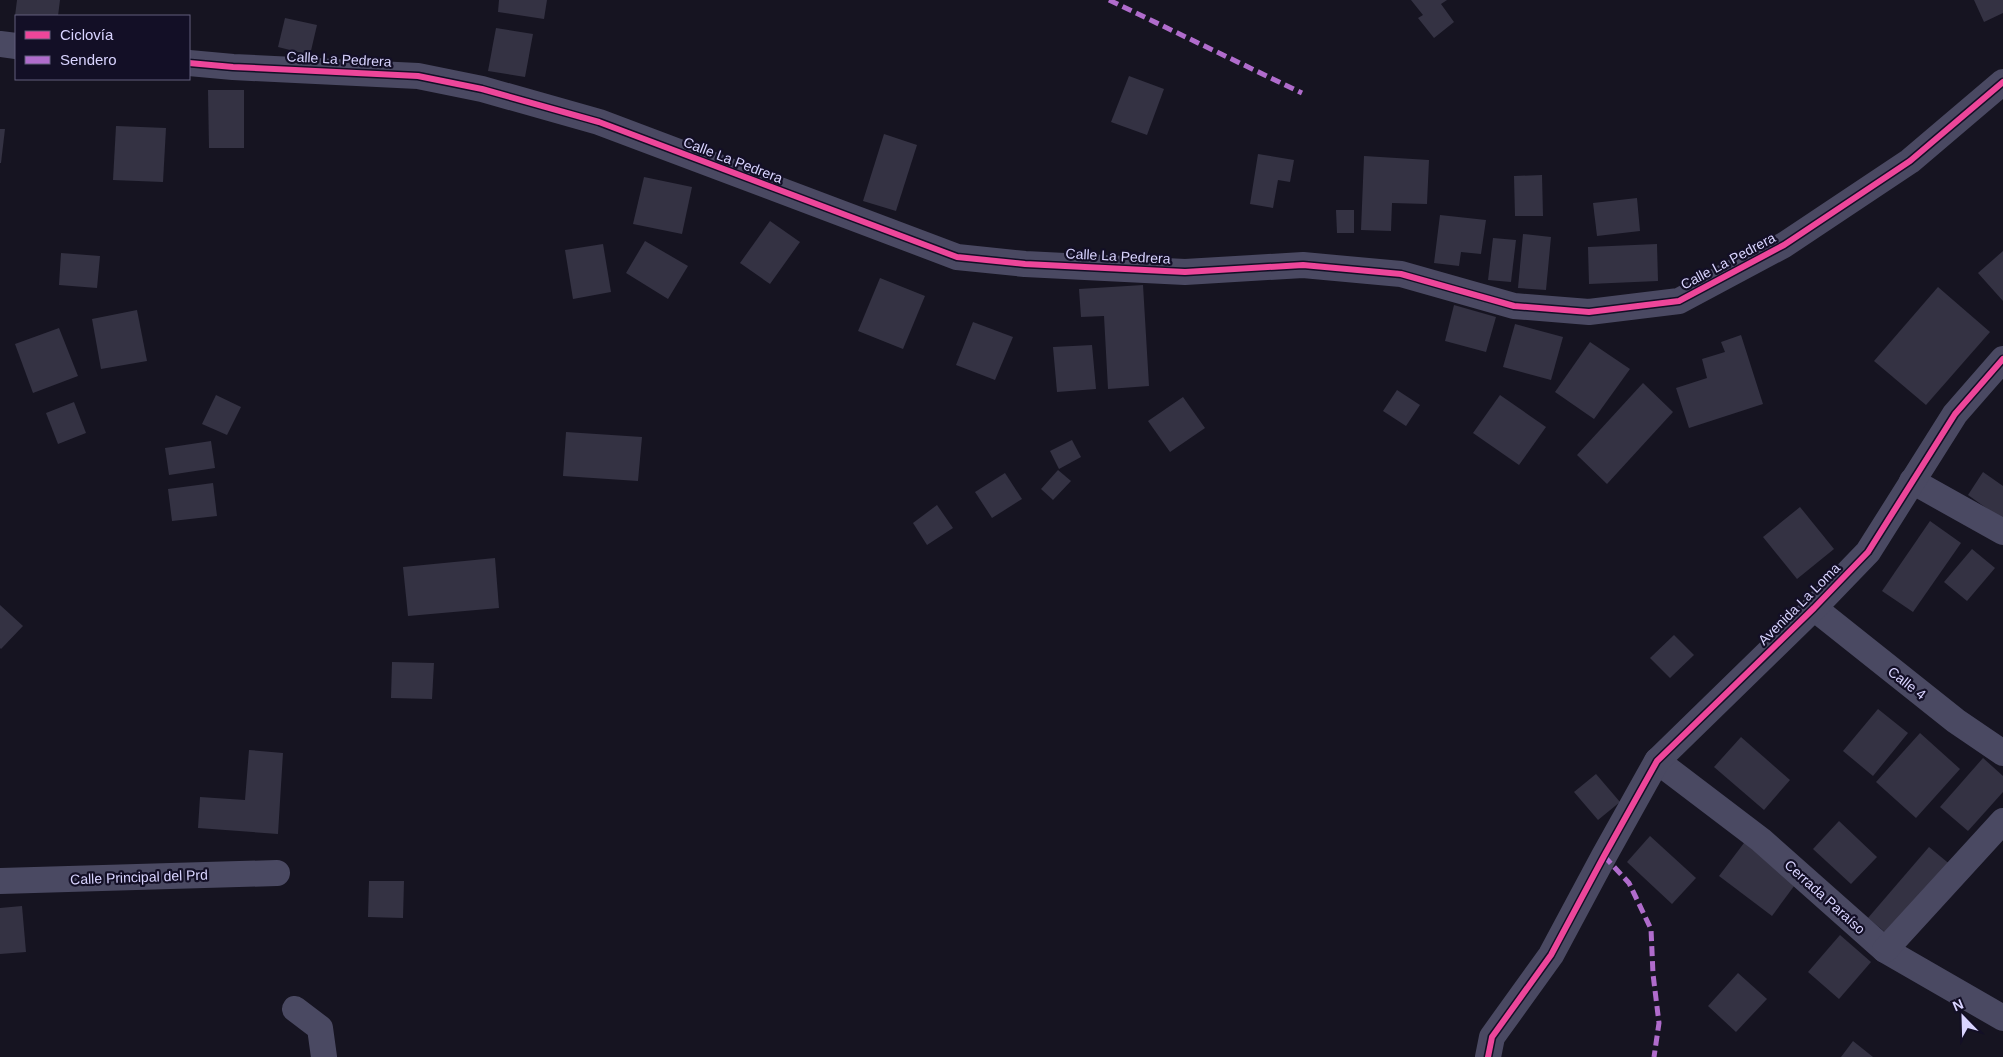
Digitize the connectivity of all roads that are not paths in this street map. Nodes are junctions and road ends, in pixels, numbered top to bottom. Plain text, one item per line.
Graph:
1 (0, 44) edge
2 (15, 46) edge
3 (190, 63) edge
4 (2003, 82) edge
5 (2003, 359) edge
6 (1912, 481) junction
7 (2003, 532) edge
8 (1814, 608) junction
9 (2003, 753) edge
10 (1658, 761) junction
11 (2003, 821) edge
12 (277, 873) dead end
13 (0, 881) edge
14 (1886, 950) junction
15 (295, 1009) dead end
16 (2003, 1018) edge
17 (324, 1057) edge
18 (1488, 1057) edge

1 - 2 street
3 - 4 street, Calle La Pedrera
5 - 6 street, Avenida La Loma
6 - 7 street
6 - 8 street, Avenida La Loma
8 - 9 street, Calle 4
8 - 10 street, Avenida La Loma
10 - 14 street, Cerrada Paraíso
10 - 18 street, Avenida La Loma
11 - 14 street
12 - 13 street, Calle Principal del Prd
14 - 16 street, Cerrada Paraíso
15 - 17 street

